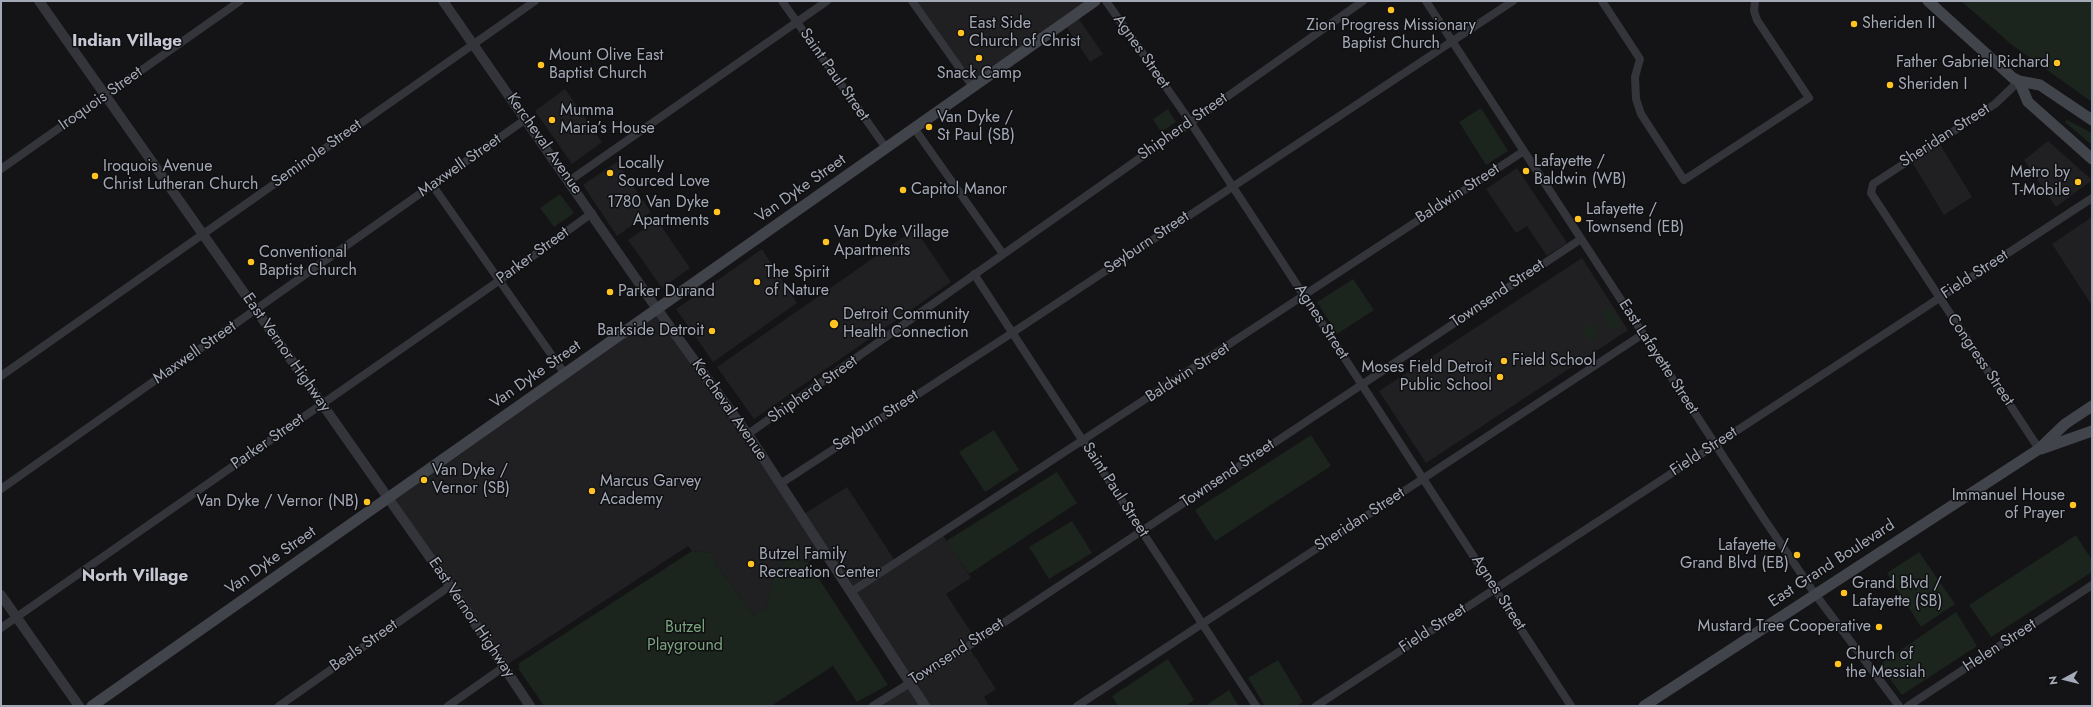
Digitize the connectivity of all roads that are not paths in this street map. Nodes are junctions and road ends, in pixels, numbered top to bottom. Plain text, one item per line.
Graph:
1 (39, 1) edge
2 (240, 1) edge
3 (443, 1) edge
4 (535, 1) edge
5 (782, 1) edge
6 (827, 1) edge
7 (912, 1) edge
8 (1096, 1) edge
9 (1106, 1) edge
10 (1363, 1) edge
11 (1426, 1) edge
12 (1513, 1) edge
13 (1602, 1) edge
14 (1928, 1) edge
15 (1755, 4) edge
16 (797, 22) junction
17 (1452, 42) junction
18 (474, 44) junction
19 (2019, 81) junction
20 (973, 87) junction
21 (105, 95) junction
22 (526, 119) junction
23 (2092, 120) edge
24 (1190, 122) junction
25 (914, 128) junction
26 (886, 148) junction
27 (1524, 152) junction
28 (2092, 159) edge
29 (1, 169) edge
30 (569, 181) junction
31 (433, 186) junction
32 (1232, 186) junction
33 (1870, 189) joint
34 (2092, 198) edge
35 (592, 213) junction
36 (203, 234) junction
37 (1581, 239) junction
38 (1003, 254) junction
39 (974, 274) junction
40 (500, 280) junction
41 (1304, 296) junction
42 (1939, 298) junction
43 (657, 308) junction
44 (256, 310) junction
45 (1012, 333) junction
46 (1643, 334) junction
47 (565, 374) junction
48 (1, 376) edge
49 (1362, 384) junction
50 (322, 404) junction
51 (2092, 406) edge
52 (2092, 431) edge
53 (748, 434) junction
54 (1083, 441) junction
55 (1715, 445) junction
56 (2039, 449) junction
57 (1423, 479) junction
58 (780, 484) junction
59 (1, 490) edge
60 (388, 498) junction
61 (1142, 531) junction
62 (2092, 585) edge
63 (450, 586) junction
64 (1495, 589) junction
65 (851, 592) junction
66 (1815, 594) junction
67 (1, 595) edge
68 (16, 617) junction
69 (1202, 624) junction
70 (1, 628) edge
71 (504, 666) junction
72 (910, 683) junction
73 (79, 706) edge
74 (92, 706) edge
75 (279, 706) edge
76 (448, 706) edge
77 (530, 706) edge
78 (873, 706) edge
79 (925, 706) edge
80 (1077, 706) edge
81 (1256, 706) edge
82 (1316, 706) edge
83 (1571, 706) edge
84 (1644, 706) edge
85 (1899, 706) edge
86 (1908, 706) edge

1 - 21 street, East Vernor Highway
2 - 21 street, Iroquois Street
3 - 18 street, Kercheval Avenue
4 - 18 street, Seminole Street
5 - 16 street, Saint Paul Street
6 - 16 street
7 - 20 street
8 - 20 main road, Van Dyke Street
9 - 24 street, Agnes Street
10 - 24 street, Shipherd Street
11 - 17 street, East Lafayette Street
12 - 17 street, Seyburn Street
13 - 15 street
14 - 19 main road
16 - 26 street, Saint Paul Street
16 - 30 street
17 - 27 street, East Lafayette Street
17 - 32 street, Seyburn Street
18 - 22 street, Kercheval Avenue
18 - 36 street, Seminole Street
19 - 23 main road
19 - 28 main road
19 - 33 street, Sheridan Street
20 - 25 main road, Van Dyke Street
21 - 29 street, Iroquois Street
21 - 36 street, East Vernor Highway
22 - 30 street, Kercheval Avenue
22 - 31 street, Maxwell Street
24 - 32 street, Agnes Street
24 - 38 street, Shipherd Street
25 - 26 main road, Van Dyke Street
25 - 38 street
26 - 43 main road, Van Dyke Street
27 - 37 street, East Lafayette Street
27 - 41 street, Baldwin Street
30 - 35 street, Kercheval Avenue
31 - 40 street
31 - 44 street, Maxwell Street
32 - 41 street, Agnes Street
32 - 45 street, Seyburn Street
33 - 42 street, Congress Street
34 - 42 street, Field Street
35 - 40 street, Parker Street
35 - 43 street, Kercheval Avenue
36 - 44 street, East Vernor Highway
36 - 48 street, Seminole Street
37 - 46 street, East Lafayette Street
37 - 49 street, Townsend Street
38 - 39 street, Shipherd Street
39 - 45 street, Saint Paul Street
39 - 53 street, Shipherd Street
40 - 47 street
40 - 50 street, Parker Street
41 - 49 street, Agnes Street
41 - 54 street, Baldwin Street
42 - 55 street, Field Street
42 - 56 street, Congress Street
43 - 47 main road, Van Dyke Street
43 - 53 street, Kercheval Avenue
44 - 50 street, East Vernor Highway
44 - 59 street, Maxwell Street
45 - 54 street, Saint Paul Street
45 - 58 street, Seyburn Street
46 - 55 street, East Lafayette Street
46 - 57 street, Sheridan Street
47 - 60 main road, Van Dyke Street
49 - 57 street, Agnes Street
49 - 61 street, Townsend Street
50 - 60 street, East Vernor Highway
50 - 68 street, Parker Street
51 - 56 main road, East Grand Boulevard
52 - 56 main road, East Grand Boulevard
53 - 58 street, Kercheval Avenue
54 - 61 street, Saint Paul Street
54 - 65 street, Baldwin Street
55 - 64 street, Field Street
55 - 66 street, East Lafayette Street
56 - 66 main road, East Grand Boulevard
57 - 64 street, Agnes Street
57 - 69 street, Sheridan Street
58 - 65 street, Kercheval Avenue
60 - 63 street, East Vernor Highway
60 - 74 main road, Van Dyke Street
61 - 69 street, Saint Paul Street
61 - 72 street, Townsend Street
62 - 86 street, Helen Street
63 - 71 street, East Vernor Highway
63 - 75 street, Beals Street
64 - 82 street, Field Street
64 - 83 street, Agnes Street
65 - 72 street, Kercheval Avenue
66 - 84 main road, East Grand Boulevard
66 - 85 street, East Lafayette Street
67 - 68 street
68 - 70 street, Parker Street
68 - 73 street
69 - 80 street, Sheridan Street
69 - 81 street, Saint Paul Street
71 - 76 street
71 - 77 street, East Vernor Highway
72 - 78 street, Townsend Street
72 - 79 street, Kercheval Avenue

